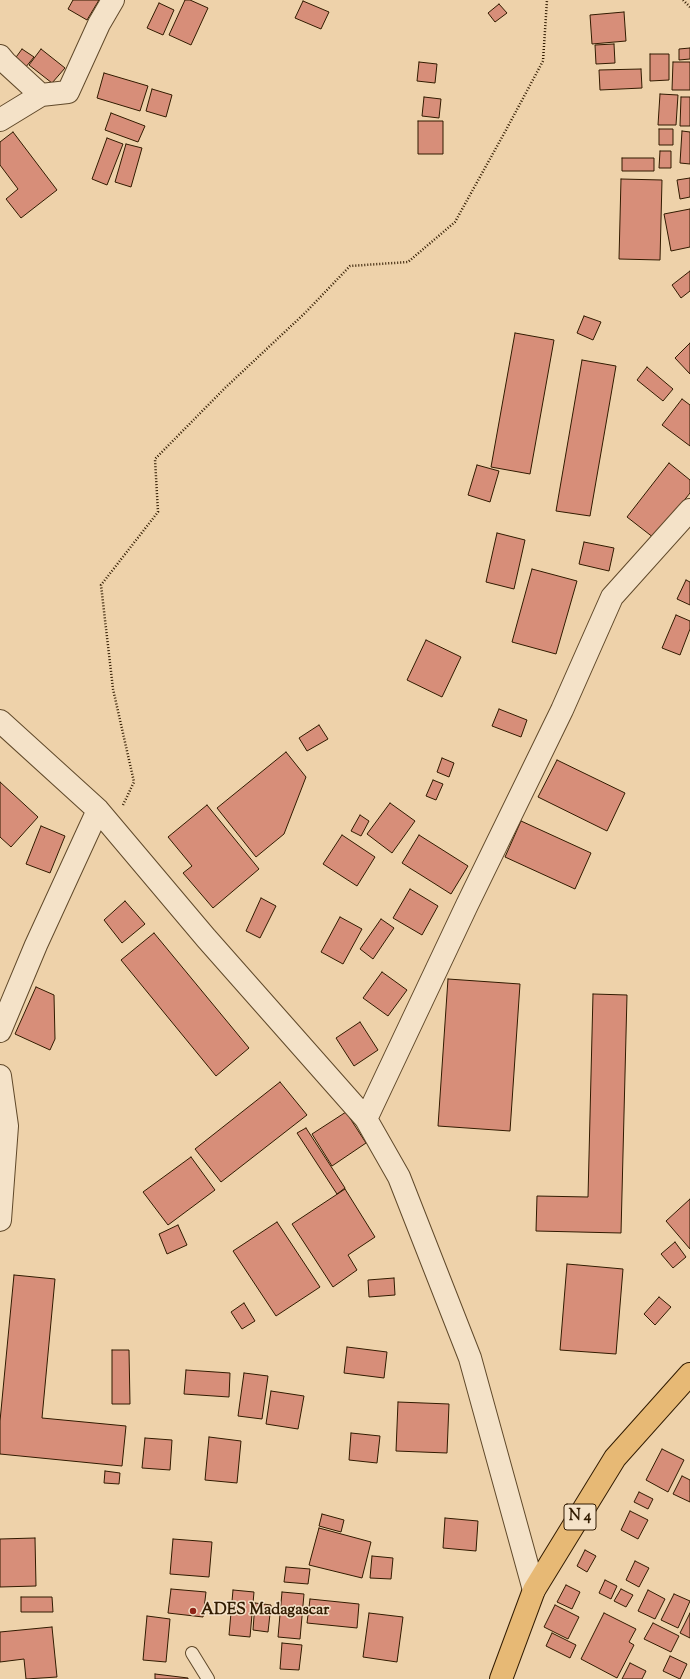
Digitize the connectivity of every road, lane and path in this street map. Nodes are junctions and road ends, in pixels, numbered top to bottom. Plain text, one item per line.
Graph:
1 (114, 0) edge
2 (547, 0) edge
3 (683, 0) edge
4 (690, 7) edge
5 (0, 56) edge
6 (41, 95) junction
7 (0, 120) edge
8 (690, 510) edge
9 (0, 721) edge
10 (98, 810) junction
11 (112, 827) junction
12 (0, 1031) edge
13 (0, 1076) edge
14 (366, 1119) junction
15 (0, 1220) edge
16 (690, 1374) edge
17 (534, 1590) junction
18 (192, 1653) dead end
19 (208, 1679) edge
20 (502, 1679) edge

1 - 6 street
2 - 11 path
3 - 4 path
5 - 6 street
6 - 7 street
8 - 14 street
9 - 10 street
10 - 11 street
10 - 12 street
11 - 14 street
13 - 15 street
14 - 17 street
16 - 17 main road, N 4
17 - 20 main road, N 4
18 - 19 lane

